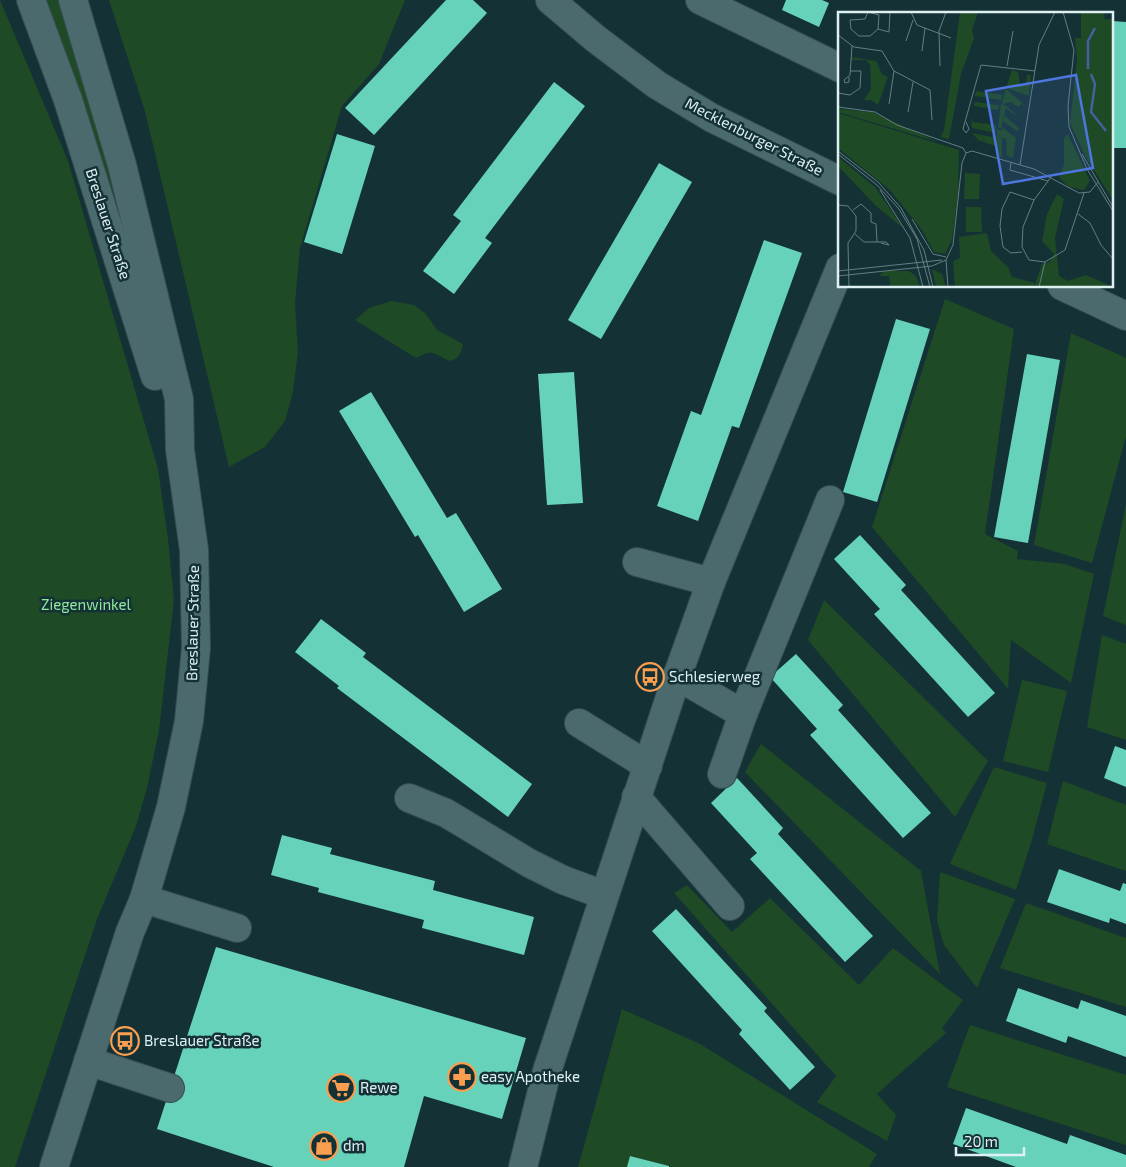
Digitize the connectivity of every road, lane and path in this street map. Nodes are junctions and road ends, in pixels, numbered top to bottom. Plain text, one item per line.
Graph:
1 (31, 0) edge
2 (73, 0) edge
3 (550, 0) edge
4 (700, 0) edge
5 (838, 67) edge
6 (838, 180) edge
7 (838, 273) edge
8 (1066, 288) edge
9 (1126, 316) edge
10 (180, 450) junction
11 (830, 500) dead end
12 (637, 562) dead end
13 (711, 582) junction
14 (677, 676) junction
15 (743, 714) junction
16 (578, 723) dead end
17 (648, 766) junction
18 (722, 774) dead end
19 (636, 797) junction
20 (409, 798) dead end
21 (604, 895) junction
22 (144, 899) junction
23 (730, 906) dead end
24 (238, 928) dead end
25 (88, 1062) junction
26 (170, 1088) dead end
27 (54, 1167) edge
28 (523, 1167) edge

1 - 10 street, Breslauer Straße
2 - 10 street, Breslauer Straße
3 - 6 street, Mecklenburger Straße
4 - 5 street
7 - 13 street
8 - 9 street
10 - 22 street, Breslauer Straße
11 - 15 street
12 - 13 street
13 - 14 street
14 - 15 street
14 - 17 street
15 - 18 street
16 - 17 street
17 - 19 street
19 - 21 street
19 - 23 street
20 - 21 street
21 - 28 street
22 - 24 street
22 - 25 street, Breslauer Straße
25 - 26 street
25 - 27 street, Breslauer Straße

